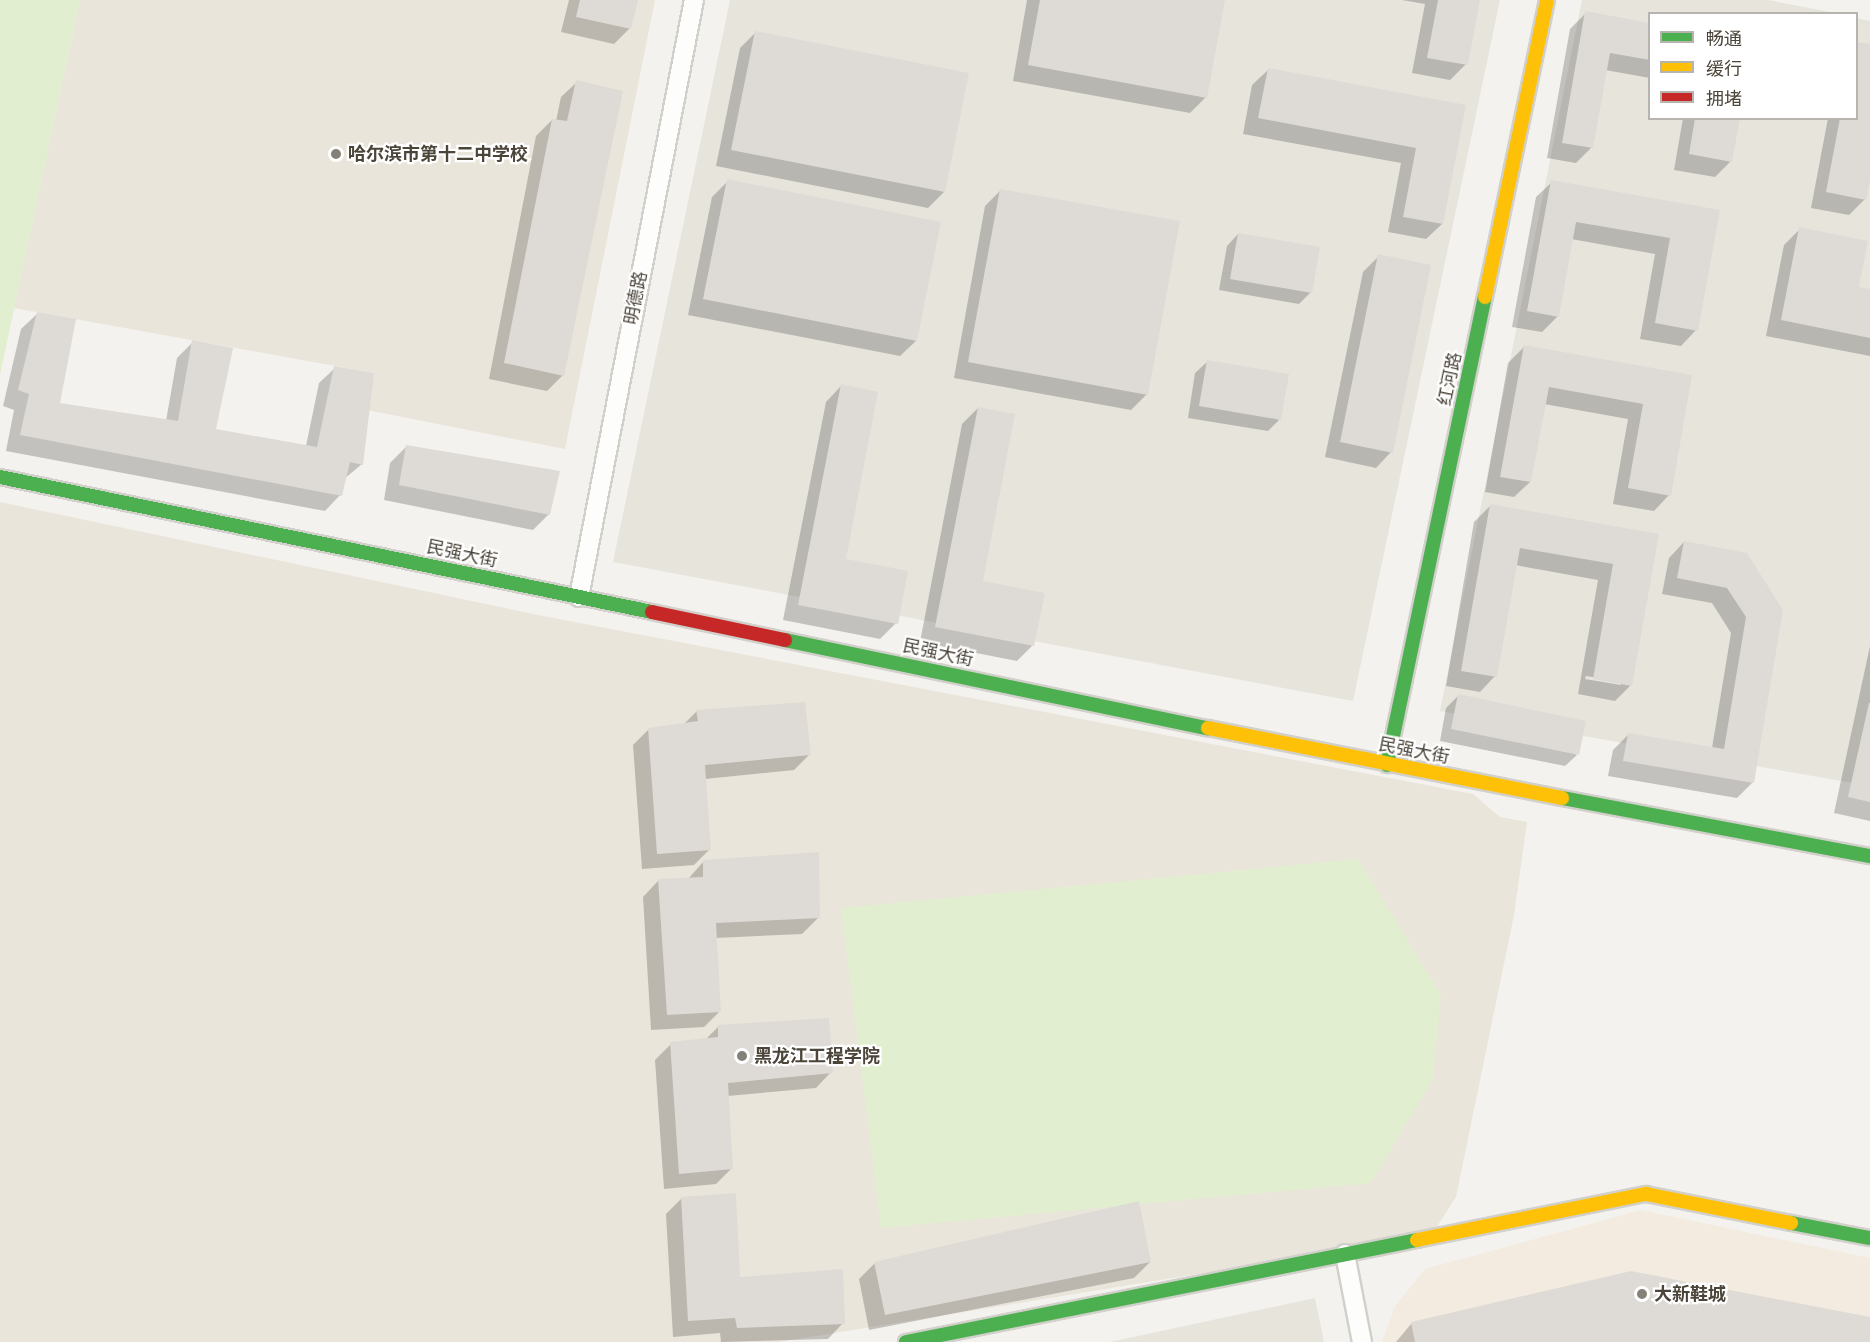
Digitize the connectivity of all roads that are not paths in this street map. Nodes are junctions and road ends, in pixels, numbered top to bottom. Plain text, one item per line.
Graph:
1 (693, 0) edge
2 (1547, 0) edge
3 (0, 477) edge
4 (579, 597) junction
5 (1387, 765) junction
6 (1870, 856) edge
7 (1870, 1238) edge
8 (1345, 1254) junction
9 (906, 1342) edge
10 (1362, 1342) edge

1 - 4 street, 明德路
2 - 5 street, 红河路
3 - 4 street, 民强大街
4 - 5 street, 民强大街
5 - 6 street, 民强大街
7 - 8 street
8 - 9 street
8 - 10 street

